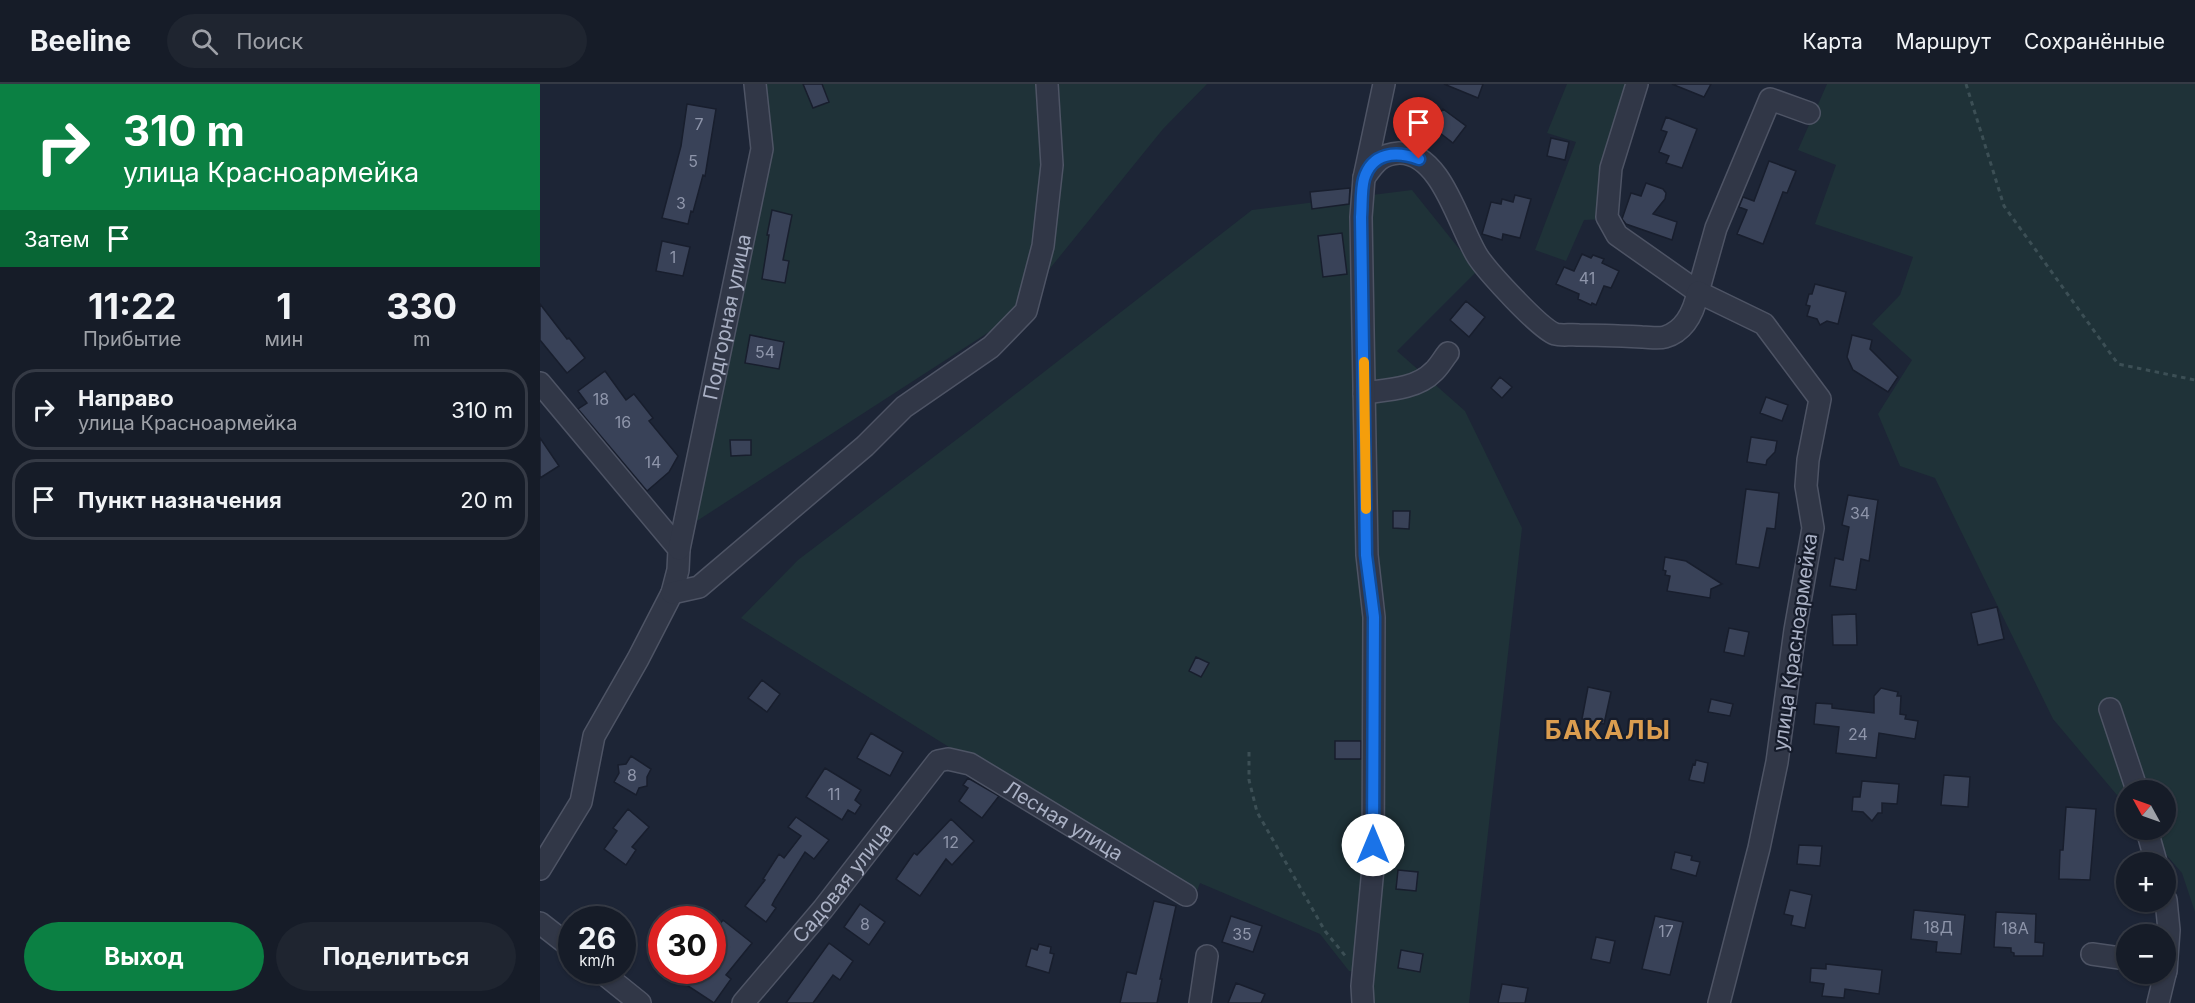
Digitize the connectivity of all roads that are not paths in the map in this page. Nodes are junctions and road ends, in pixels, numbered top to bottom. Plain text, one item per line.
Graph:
1 (755, 84) edge
2 (1047, 84) edge
3 (1384, 84) edge
4 (1637, 84) edge
5 (1809, 113) dead end
6 (1364, 178) junction
7 (1698, 292) junction
8 (1448, 353) dead end
9 (542, 389) edge
10 (1364, 393) junction
11 (679, 549) junction
12 (672, 593) junction
13 (2110, 709) dead end
14 (938, 760) joint
15 (2134, 780) edge
16 (540, 869) edge
17 (1186, 895) dead end
18 (540, 923) edge
19 (558, 937) edge
20 (2092, 954) dead end
21 (1207, 956) dead end
22 (2116, 957) edge
23 (616, 984) edge
24 (2156, 984) edge
25 (2162, 984) edge
26 (1362, 995) edge
27 (2158, 999) edge
28 (640, 1003) edge
29 (743, 1003) edge
30 (1200, 1003) edge
31 (1719, 1003) edge

1 - 11 street, Подгорная улица
2 - 12 street
3 - 6 street
4 - 7 street, улица Красноармейка
5 - 7 street
6 - 7 street
6 - 10 street
7 - 31 street, улица Красноармейка
8 - 10 street
9 - 11 street
10 - 26 street
11 - 12 street, Подгорная улица
12 - 16 street
13 - 15 street
14 - 17 street, Лесная улица
14 - 29 street, Садовая улица
18 - 19 street
20 - 22 street
21 - 30 street
23 - 28 street
24 - 27 street
25 - 27 street

